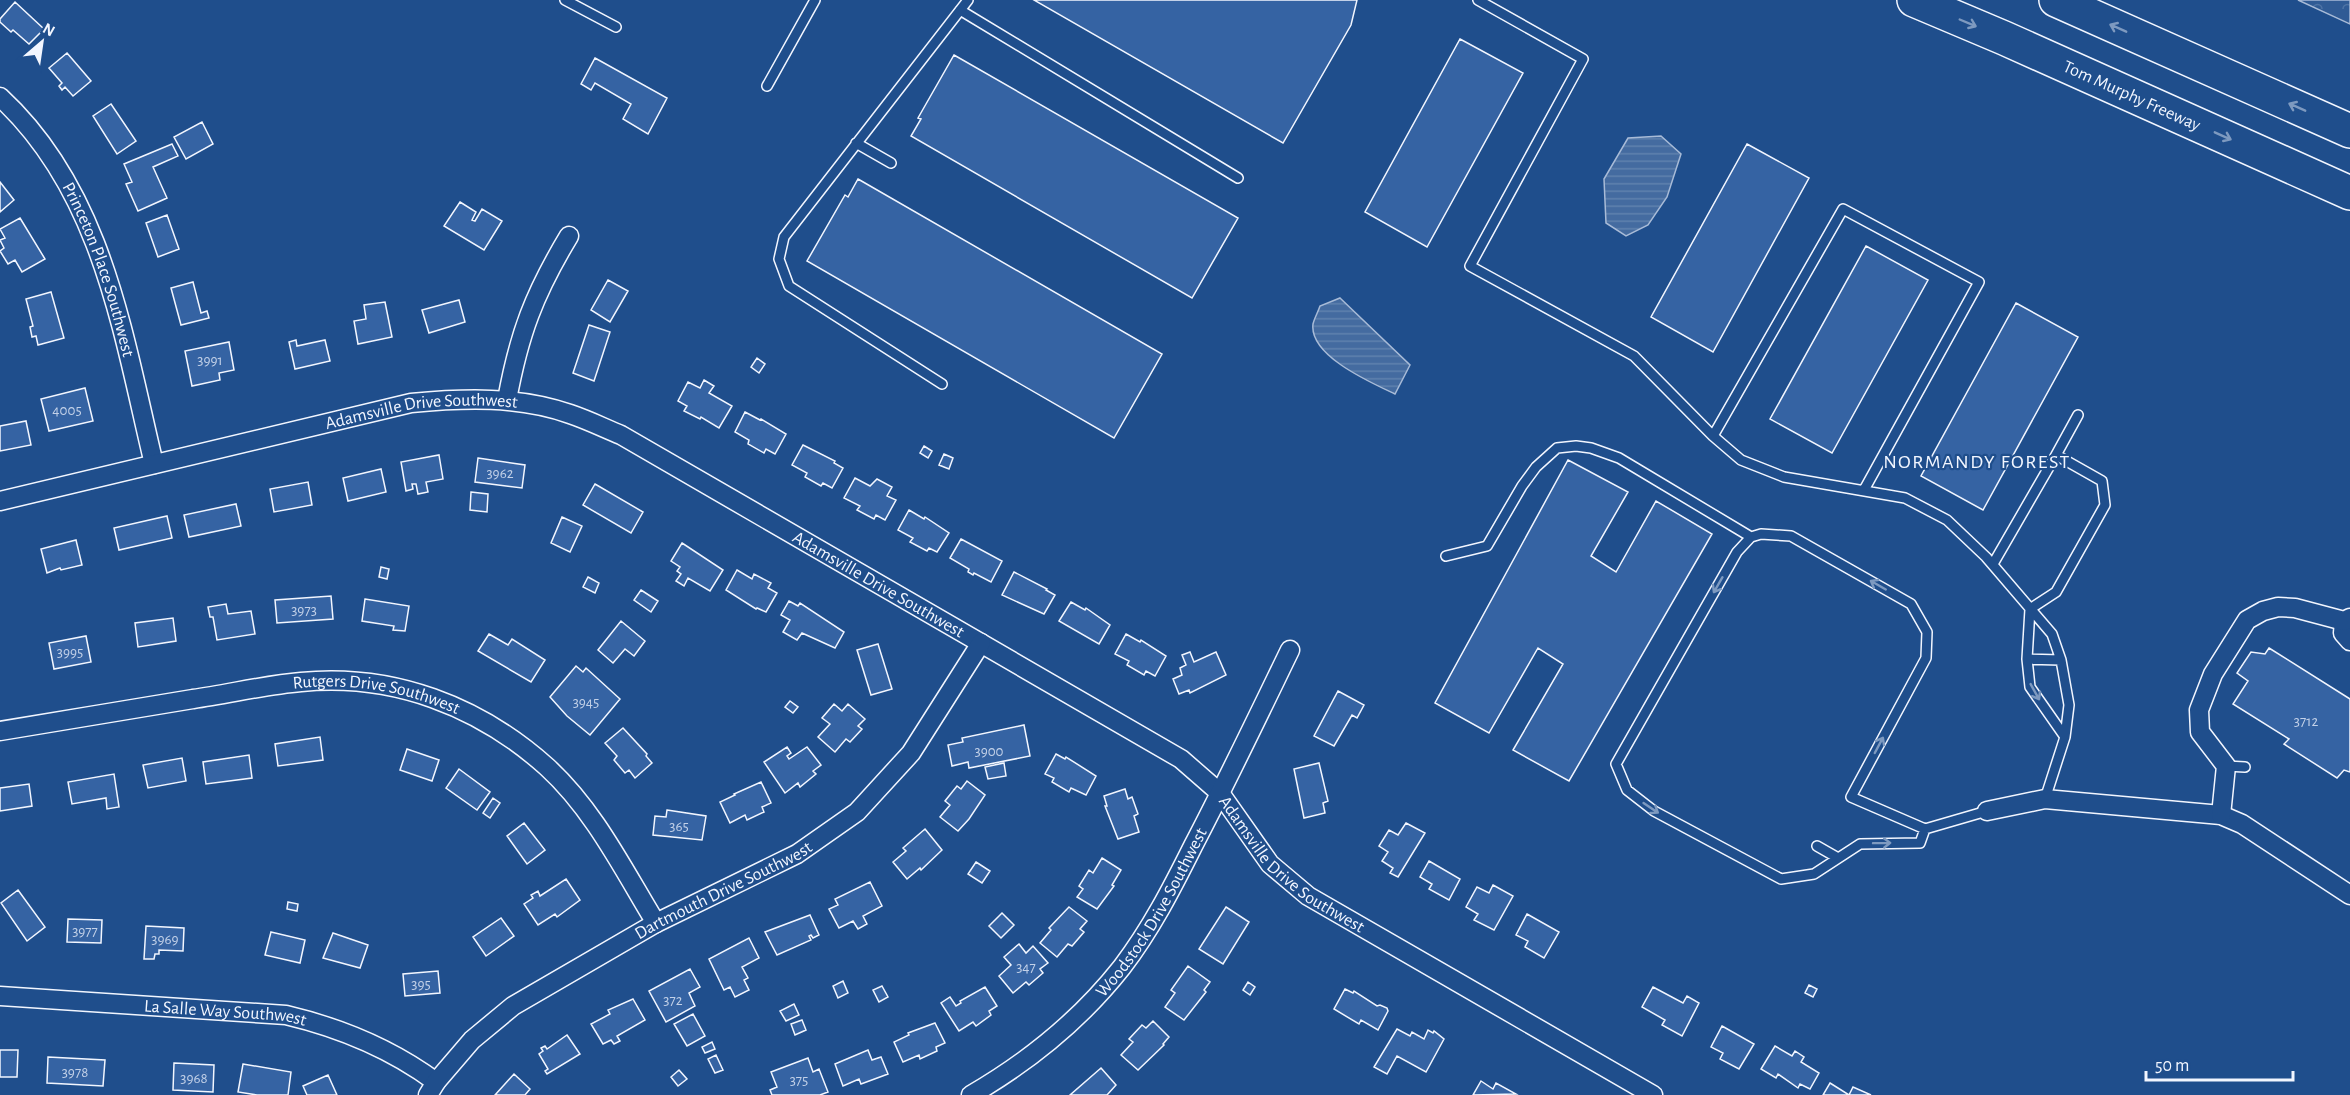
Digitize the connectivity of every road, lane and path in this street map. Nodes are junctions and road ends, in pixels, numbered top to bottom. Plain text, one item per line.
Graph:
1 (565, 0) edge
2 (815, 0) edge
3 (968, 0) edge
4 (1478, 0) edge
5 (1914, 0) edge
6 (2056, 0) edge
7 (960, 10) junction
8 (616, 27) dead end
9 (767, 86) dead end
10 (0, 97) edge
11 (2350, 130) edge
12 (856, 143) junction
13 (891, 163) dead end
14 (1238, 178) dead end
15 (2350, 193) edge
16 (569, 236) dead end
17 (942, 384) dead end
18 (507, 400) junction
19 (2078, 415) dead end
20 (1713, 436) junction
21 (2056, 455) junction
22 (154, 464) junction
23 (1864, 490) junction
24 (0, 501) edge
25 (1751, 537) junction
26 (1446, 556) dead end
27 (1993, 564) junction
28 (2030, 609) junction
29 (2347, 620) edge
30 (2350, 641) edge
31 (981, 643) junction
32 (1290, 650) dead end
33 (2027, 658) junction
34 (2061, 660) junction
35 (0, 731) edge
36 (2065, 737) junction
37 (2226, 766) junction
38 (2246, 767) dead end
39 (1220, 793) junction
40 (2045, 799) junction
41 (1987, 812) joint
42 (2221, 815) junction
43 (1924, 829) junction
44 (1817, 846) dead end
45 (1838, 858) junction
46 (2350, 895) edge
47 (656, 923) junction
48 (0, 996) edge
49 (432, 1088) edge
50 (970, 1095) edge
51 (1653, 1095) edge

1 - 8 lane
2 - 9 lane
3 - 7 lane
4 - 20 lane
5 -> 15 highway, Tom Murphy Freeway
11 -> 6 highway
7 - 12 lane
7 - 14 lane
10 - 22 street, Princeton Place Southwest
12 - 13 lane
12 - 17 lane
16 - 18 street
18 - 22 street, Adamsville Drive Southwest
18 - 31 street, Adamsville Drive Southwest
19 - 21 lane
20 - 23 lane
20 - 23 lane
21 - 27 lane
21 - 28 lane
22 - 24 street, Adamsville Drive Southwest
23 - 27 lane
25 - 26 lane
43 -> 25 lane
25 -> 45 lane
27 - 28 lane
28 - 33 lane
28 - 34 lane
29 - 30 street
29 - 37 street
31 - 39 street, Adamsville Drive Southwest
31 - 47 street, Dartmouth Drive Southwest
32 - 39 street, Woodstock Drive Southwest
33 - 34 lane
33 -> 36 lane
34 - 36 lane
35 - 47 street, Rutgers Drive Southwest
36 - 40 lane
37 - 38 lane
37 - 42 street
39 - 50 street, Woodstock Drive Southwest
39 - 51 street, Adamsville Drive Southwest
40 - 41 street
40 - 42 street
41 - 43 lane
42 - 46 street
45 -> 43 lane
44 - 45 lane
47 - 49 street, Dartmouth Drive Southwest
48 - 49 street, La Salle Way Southwest

